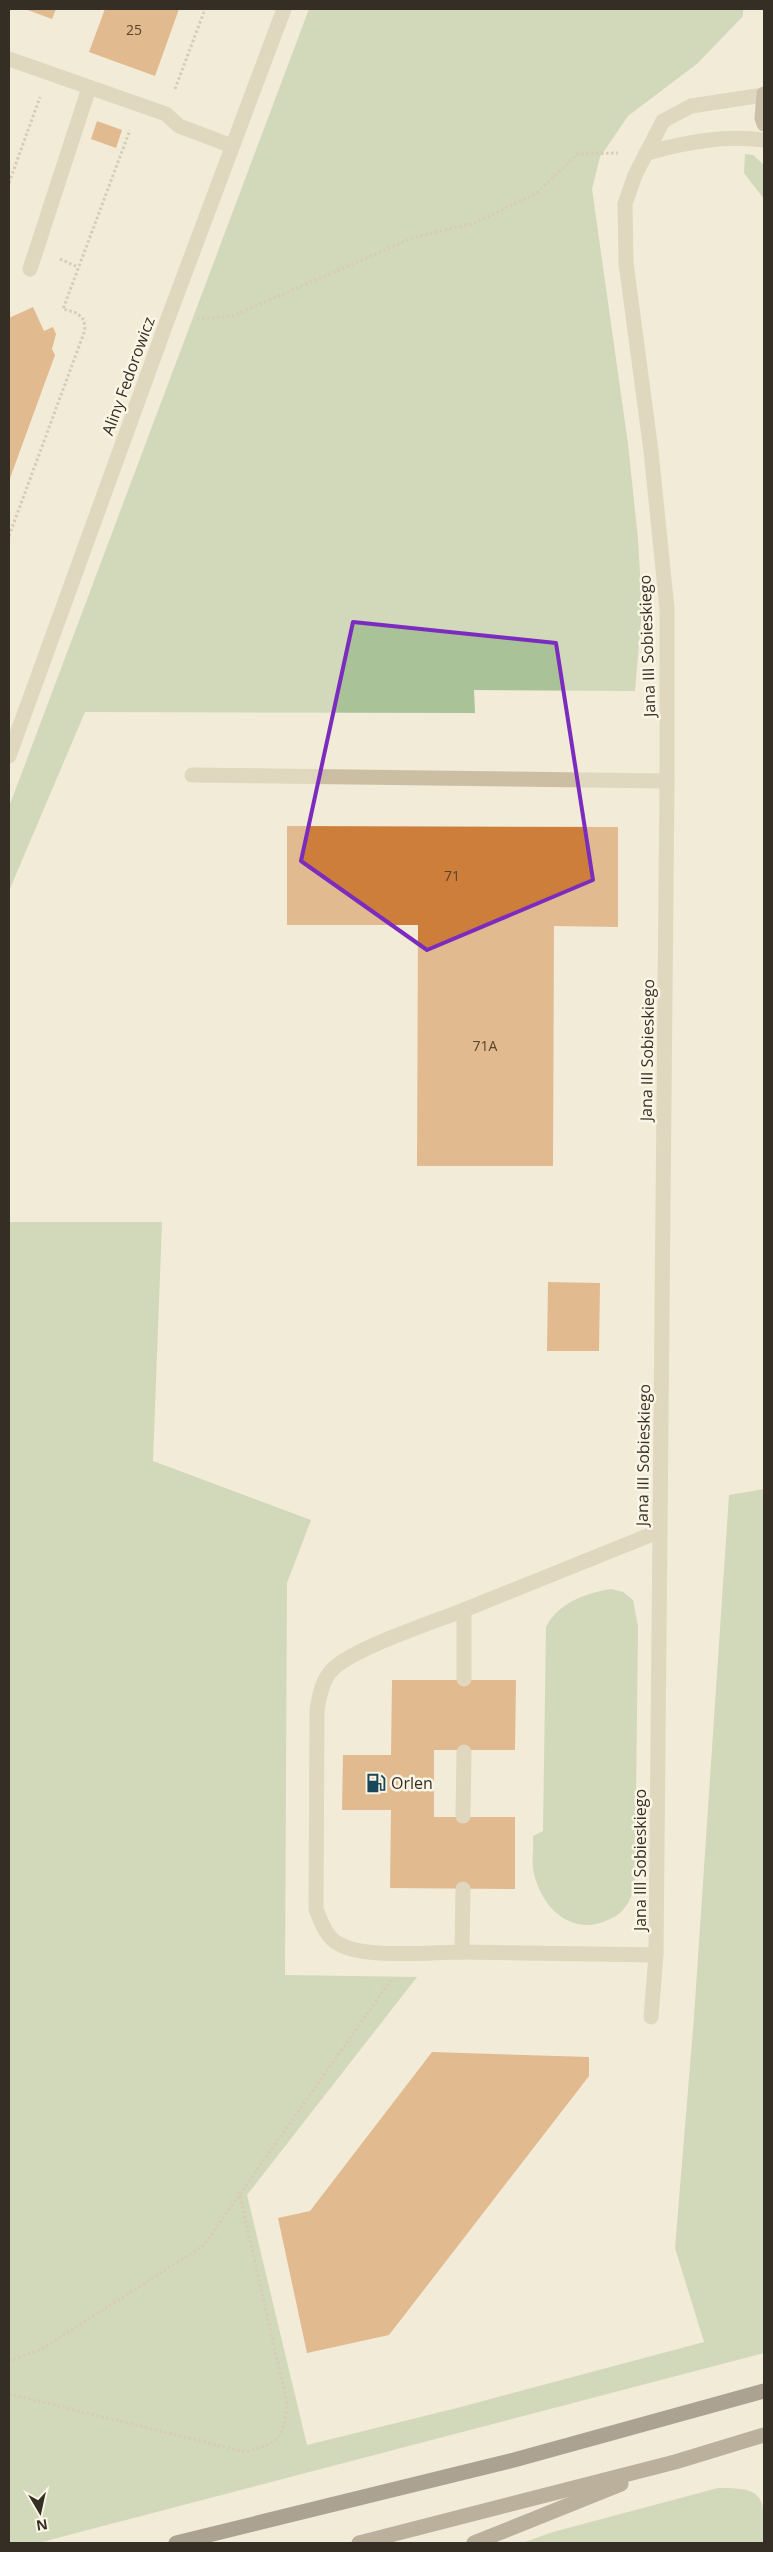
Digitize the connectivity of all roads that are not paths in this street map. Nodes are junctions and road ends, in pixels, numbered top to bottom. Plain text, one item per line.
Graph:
1 (284, 9) edge
2 (9, 60) edge
3 (88, 88) junction
4 (764, 94) edge
5 (764, 124) edge
6 (764, 140) edge
7 (232, 146) junction
8 (647, 153) junction
9 (30, 269) dead end
10 (9, 756) edge
11 (192, 775) dead end
12 (667, 781) junction
13 (660, 1531) junction
14 (464, 1610) junction
15 (464, 1679) dead end
16 (464, 1752) dead end
17 (463, 1816) dead end
18 (463, 1889) dead end
19 (462, 1952) junction
20 (656, 1955) junction
21 (651, 2017) dead end
22 (764, 2391) edge
23 (764, 2435) edge
24 (675, 2462) junction
25 (176, 2543) edge
26 (359, 2543) edge
27 (474, 2543) edge

1 - 7 street, Aliny Fedorowicz
2 - 3 street
3 - 7 street
3 - 9 street
4 - 5 main road
4 - 8 street, Jana III Sobieskiego
6 - 8 street
7 - 10 street, Aliny Fedorowicz
8 - 12 street, Jana III Sobieskiego
11 - 12 street
12 - 13 street, Jana III Sobieskiego
13 - 14 street
13 - 20 street, Jana III Sobieskiego
14 - 15 street
14 - 19 street
16 - 17 street
18 - 19 street
19 - 20 street
20 - 21 street, Jana III Sobieskiego
22 - 25 highway
23 - 24 main road
24 - 26 main road
24 - 27 main road

